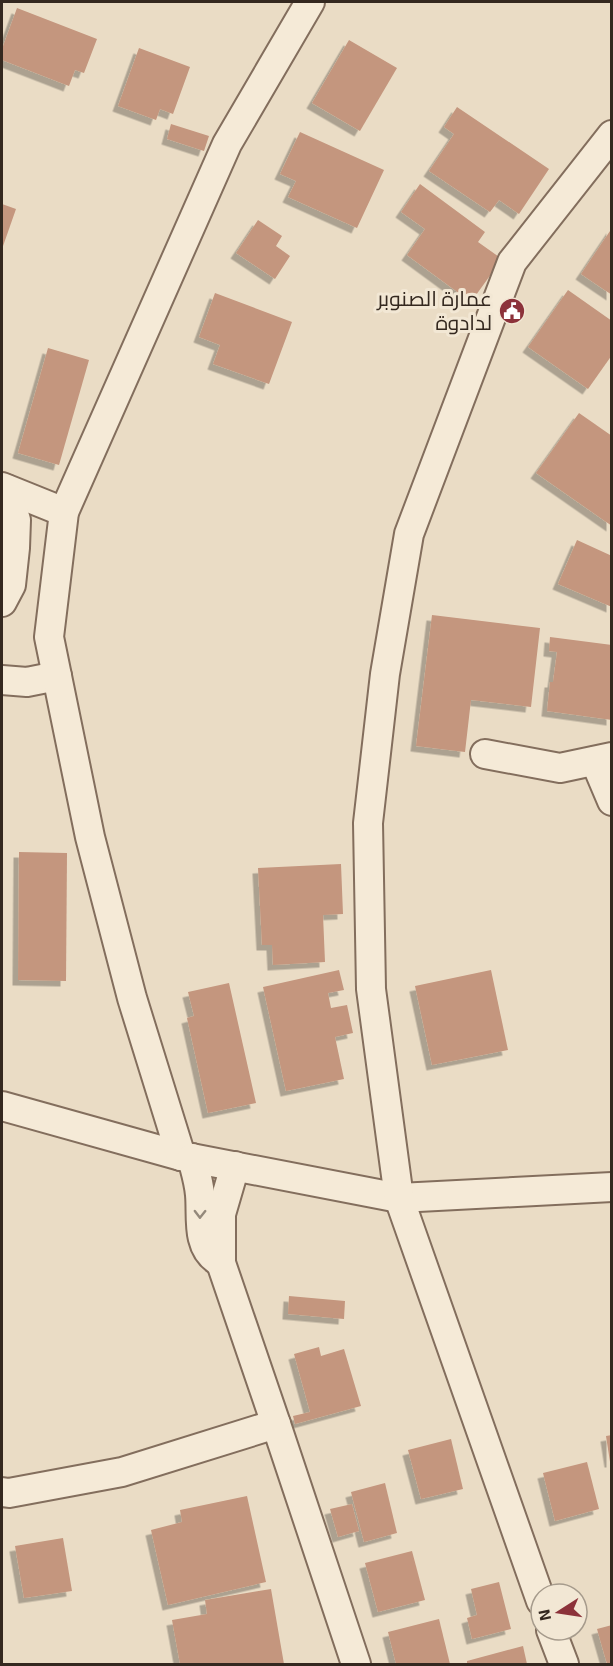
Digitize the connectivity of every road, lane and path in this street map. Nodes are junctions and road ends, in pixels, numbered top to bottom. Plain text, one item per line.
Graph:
1 (310, 2) edge
2 (612, 135) edge
3 (4, 488) edge
4 (64, 512) junction
5 (2, 602) edge
6 (57, 676) junction
7 (2, 680) edge
8 (485, 754) dead end
9 (603, 759) edge
10 (612, 801) edge
11 (2, 1106) edge
12 (187, 1157) junction
13 (235, 1166) junction
14 (612, 1187) edge
15 (399, 1198) junction
16 (221, 1263) junction
17 (276, 1424) junction
18 (2, 1492) edge
19 (534, 1582) edge
20 (555, 1642) edge
21 (356, 1665) edge
22 (564, 1665) edge

1 - 4 street
2 - 15 street
3 - 4 street
3 - 5 street
4 - 6 street
6 - 7 street
6 - 12 street
8 - 9 street
9 - 10 street
11 - 12 street
12 - 13 street
12 -> 16 street
13 - 15 street
13 - 16 street
14 - 15 street
15 - 19 street
16 - 17 street
17 - 18 street
17 - 21 street
20 - 22 street

